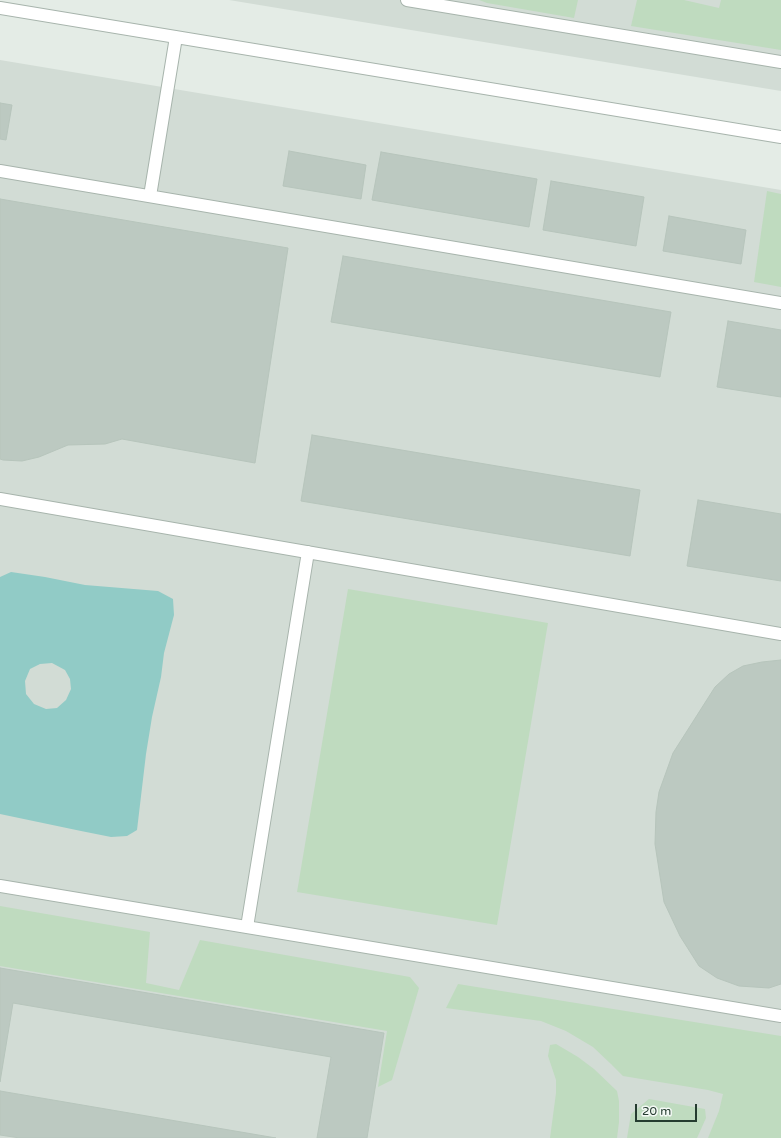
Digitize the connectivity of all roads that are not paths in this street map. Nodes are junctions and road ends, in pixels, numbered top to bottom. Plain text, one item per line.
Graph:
1 (407, 0) edge
2 (424, 1) edge
3 (0, 8) edge
4 (176, 37) junction
5 (781, 62) edge
6 (781, 137) edge
7 (0, 171) edge
8 (150, 196) junction
9 (781, 303) edge
10 (0, 499) edge
11 (308, 552) junction
12 (781, 634) edge
13 (0, 886) edge
14 (247, 927) junction
15 (781, 1016) edge

1 - 2 street
2 - 5 street
3 - 4 street
4 - 6 street
4 - 8 street
7 - 8 street
8 - 9 street
10 - 11 street
11 - 12 street
11 - 14 street
13 - 14 street
14 - 15 street

